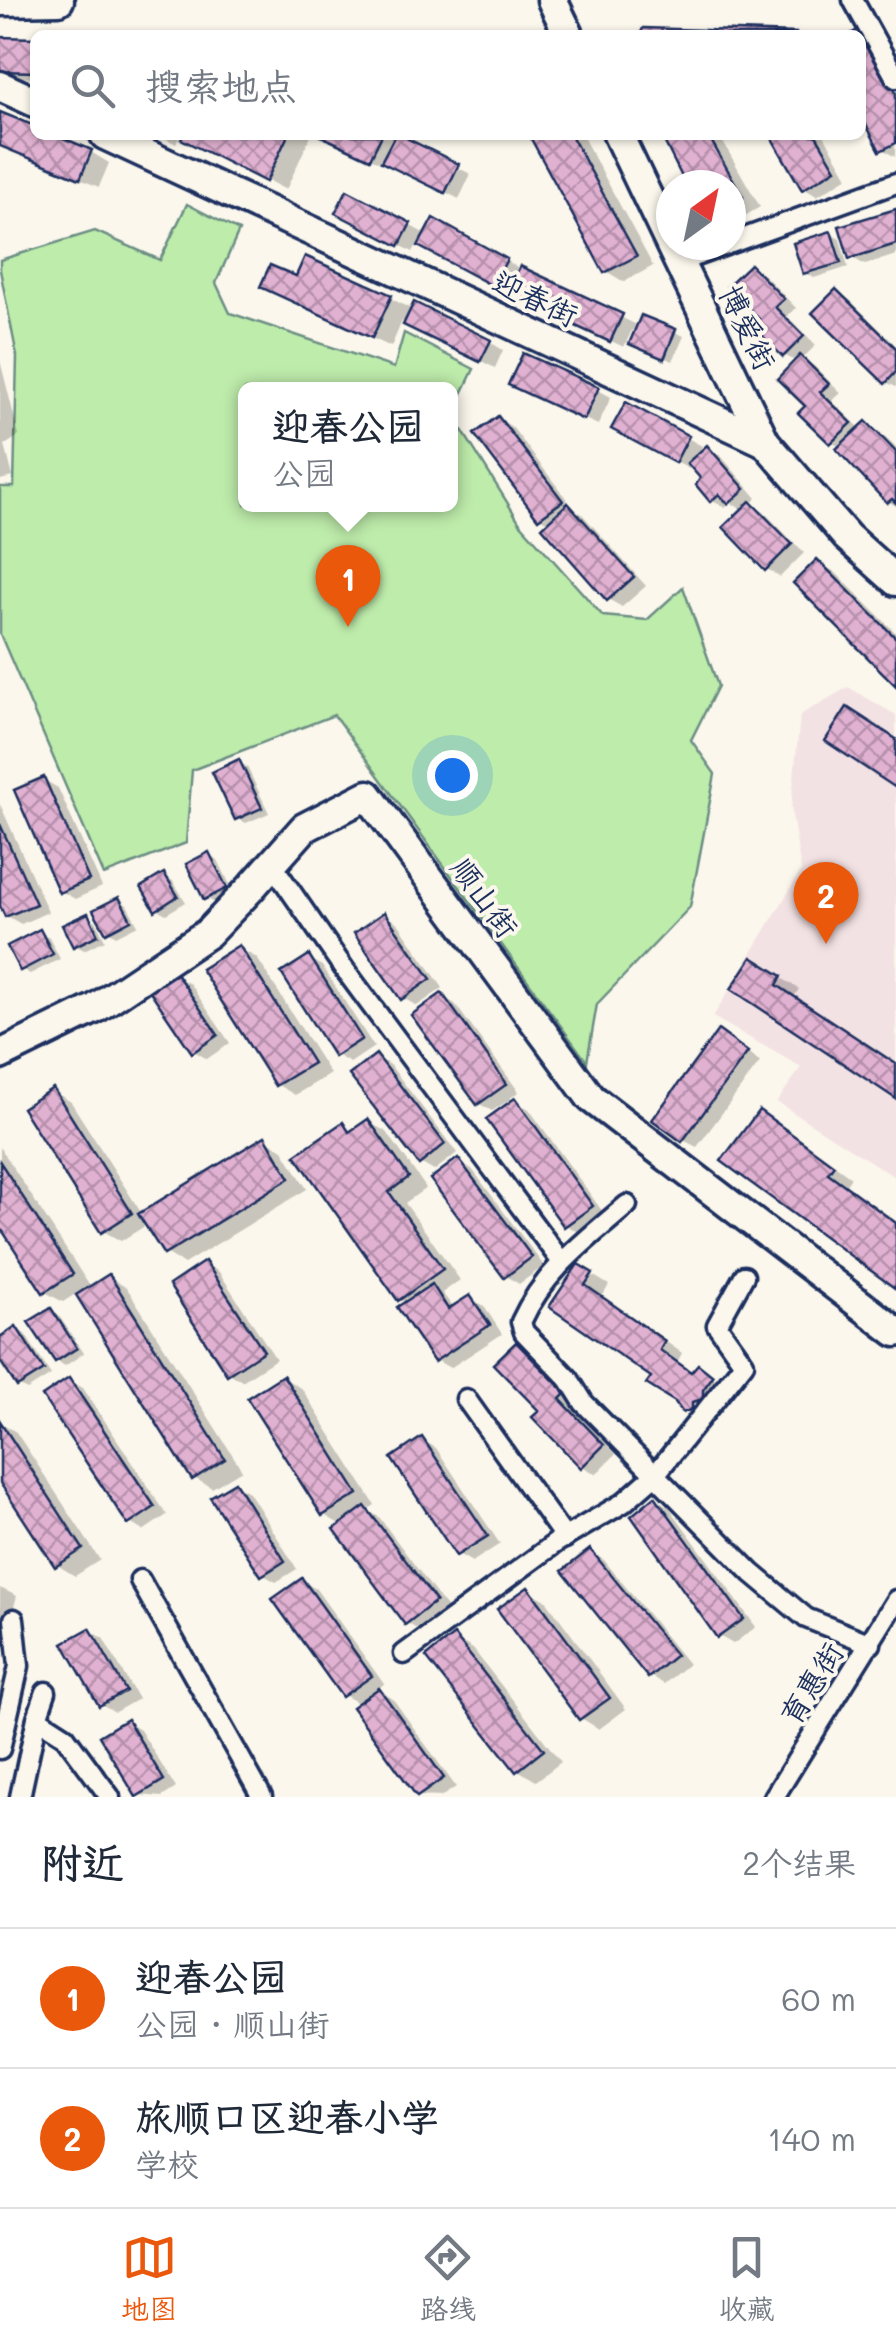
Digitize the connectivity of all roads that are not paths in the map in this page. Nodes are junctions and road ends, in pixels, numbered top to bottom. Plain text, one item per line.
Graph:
1 (59, 0) edge
2 (552, 0) edge
3 (853, 0) edge
4 (0, 1) edge
5 (567, 30) edge
6 (896, 78) edge
7 (0, 86) edge
8 (30, 100) edge
9 (116, 140) edge
10 (620, 140) edge
11 (896, 183) edge
12 (746, 238) edge
13 (685, 260) edge
14 (679, 262) junction
15 (765, 442) junction
16 (896, 581) edge
17 (272, 864) junction
18 (0, 1056) edge
19 (628, 1205) dead end
20 (561, 1261) junction
21 (744, 1276) dead end
22 (896, 1332) edge
23 (466, 1399) dead end
24 (655, 1475) junction
25 (565, 1538) junction
26 (140, 1580) dead end
27 (896, 1600) edge
28 (14, 1618) dead end
29 (871, 1644) junction
30 (404, 1654) dead end
31 (46, 1692) dead end
32 (36, 1718) junction
33 (0, 1749) edge
34 (20, 1797) edge
35 (110, 1797) edge
36 (262, 1797) edge
37 (774, 1797) edge

1 - 4 street
2 - 5 street
3 - 6 street
7 - 8 street
9 - 15 street, 迎春街
10 - 14 street, 博爱街
11 - 12 street
13 - 14 street
14 - 15 street, 博爱街
15 - 16 street, 迎春街
17 - 18 street, 顺山街
17 - 20 street
17 - 22 street, 顺山街
19 - 20 street
20 - 24 street
21 - 24 street
23 - 25 street
24 - 25 street
24 - 29 street
25 - 30 street
26 - 36 street
27 - 29 street, 育惠街
28 - 33 street
29 - 37 street, 育惠街
31 - 32 street
32 - 34 street
32 - 35 street

